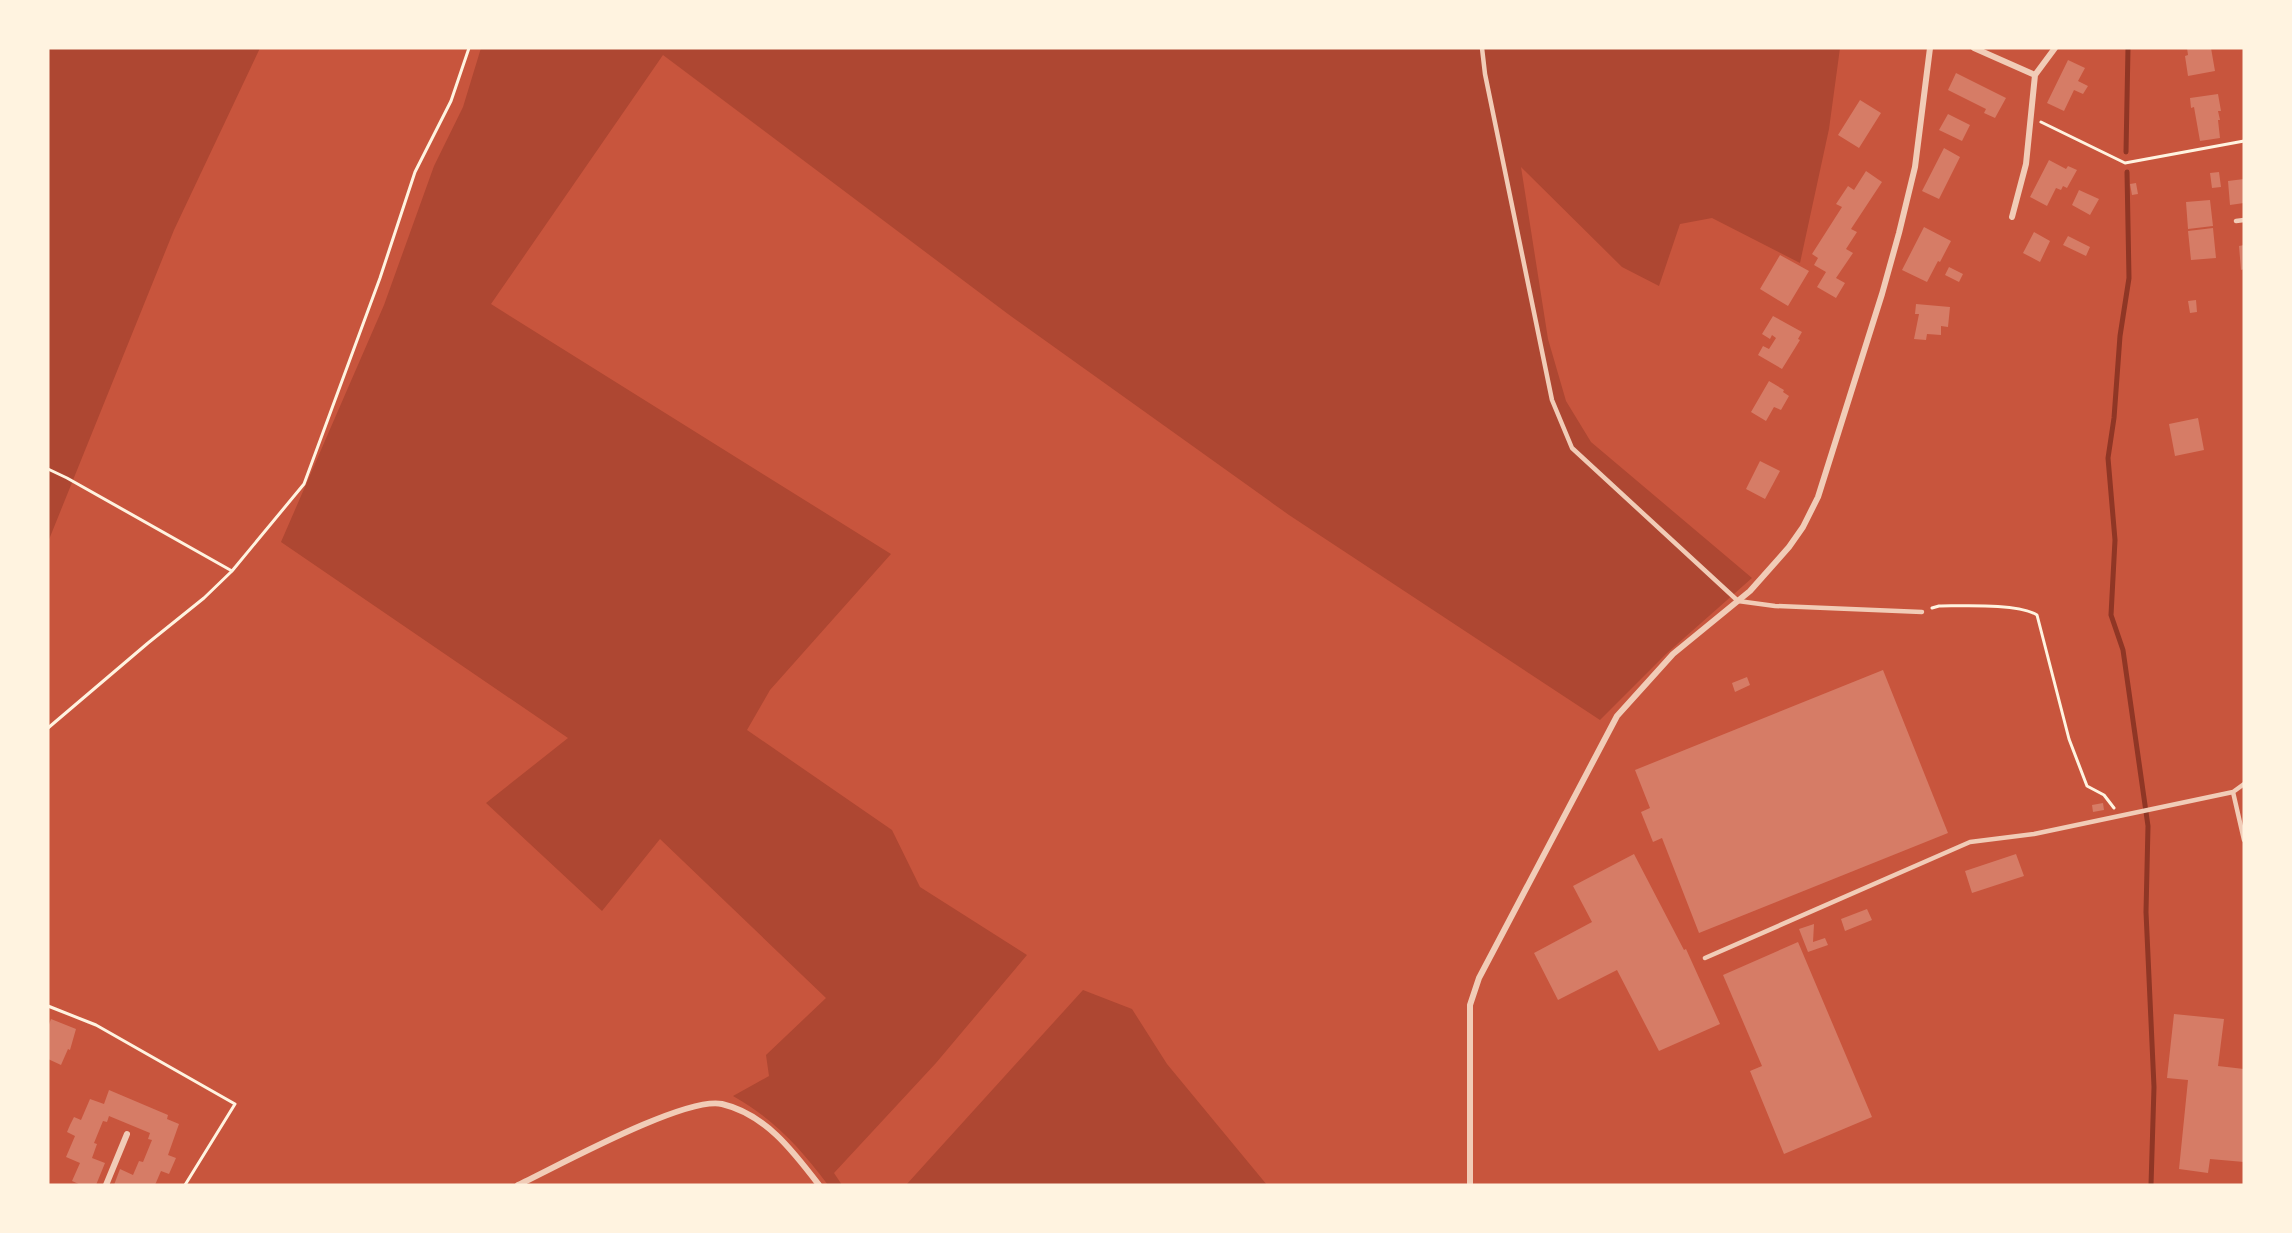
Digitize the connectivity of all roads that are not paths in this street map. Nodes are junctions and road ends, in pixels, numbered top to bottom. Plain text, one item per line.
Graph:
1 (1482, 48) edge
2 (1930, 48) edge
3 (1974, 48) edge
4 (2055, 48) edge
5 (2035, 75) junction
6 (2012, 217) dead end
7 (2244, 220) edge
8 (2236, 221) dead end
9 (1738, 601) junction
10 (1922, 612) road end
11 (2244, 784) edge
12 (2233, 792) junction
13 (2244, 840) edge
14 (1705, 958) dead end
15 (126, 1134) dead end
16 (106, 1185) edge
17 (518, 1185) edge
18 (819, 1185) edge
19 (1470, 1185) edge

1 - 9 lane
2 - 9 street
3 - 5 street
4 - 5 street
5 - 6 street
7 - 8 lane
9 - 10 lane
9 - 19 street
11 - 12 lane
12 - 13 lane
12 - 14 lane
15 - 16 street
17 - 18 street

